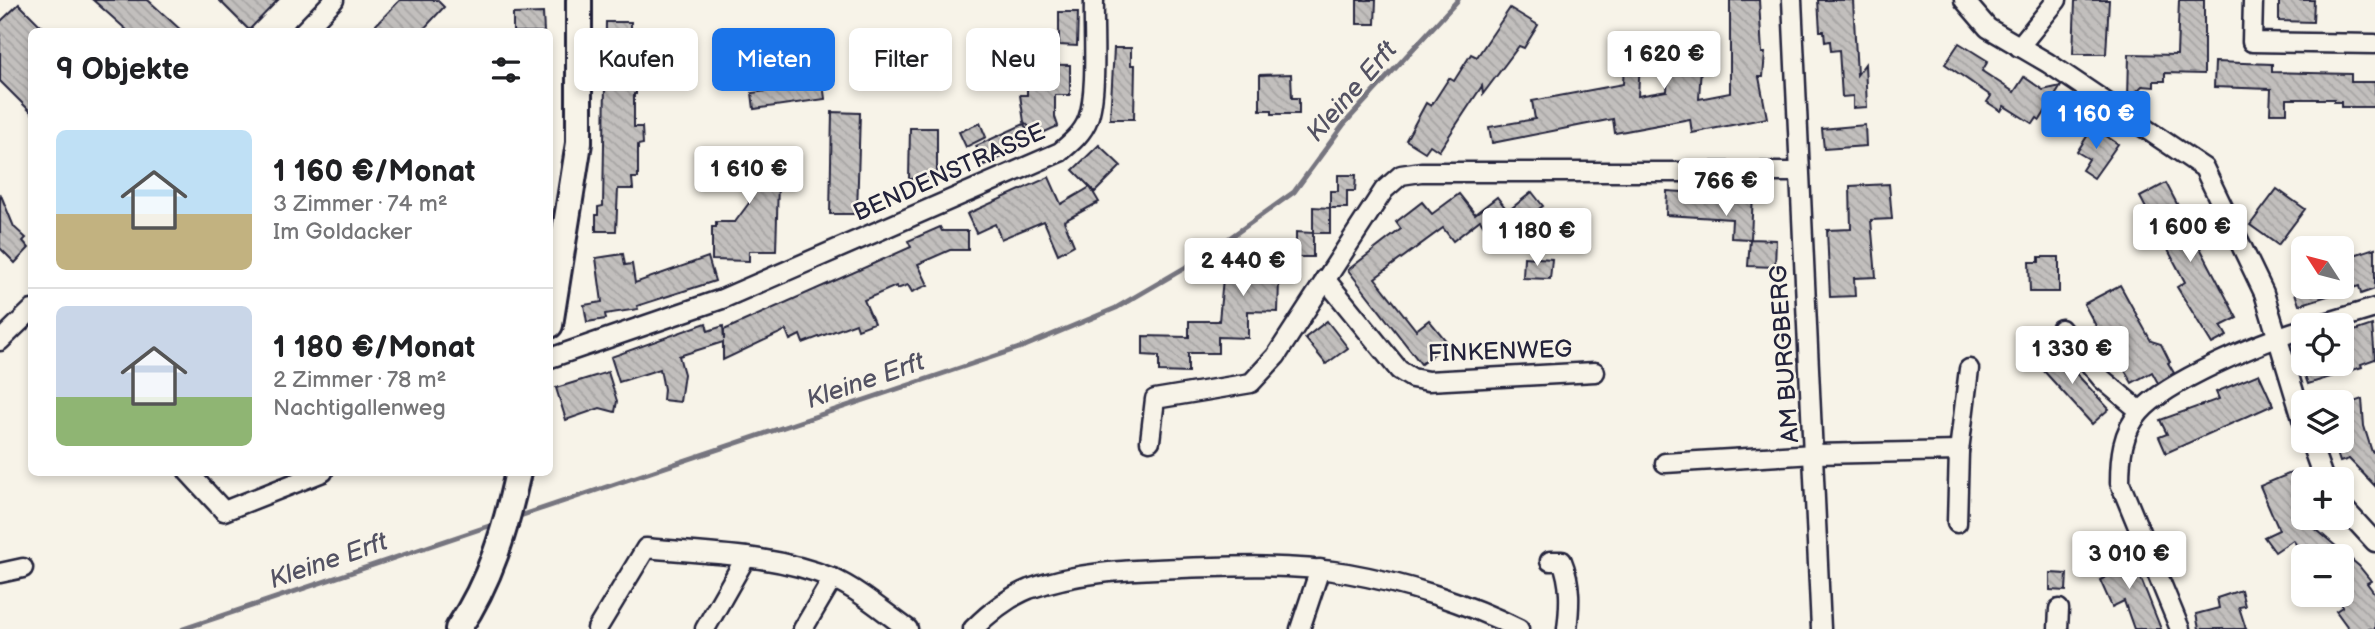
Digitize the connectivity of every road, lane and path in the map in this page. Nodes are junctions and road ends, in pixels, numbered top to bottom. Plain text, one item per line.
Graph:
1 (334, 0) edge
2 (579, 0) edge
3 (1094, 0) edge
4 (1792, 0) edge
5 (1964, 0) edge
6 (2057, 0) edge
7 (2253, 0) edge
8 (307, 28) edge
9 (2375, 44) edge
10 (2019, 47) junction
11 (1798, 172) junction
12 (1325, 279) junction
13 (553, 307) edge
14 (2375, 308) edge
15 (2354, 314) edge
16 (28, 317) edge
17 (2060, 329) dead end
18 (2291, 333) edge
19 (2276, 337) junction
20 (0, 341) edge
21 (553, 357) edge
22 (1969, 369) dead end
23 (1595, 372) dead end
24 (2293, 390) edge
25 (2140, 411) junction
26 (1150, 441) dead end
27 (1959, 451) junction
28 (1814, 454) junction
29 (1665, 463) dead end
30 (191, 476) edge
31 (313, 476) edge
32 (517, 476) edge
33 (2354, 519) edge
34 (1957, 523) dead end
35 (2375, 542) edge
36 (746, 557) junction
37 (1550, 561) dead end
38 (23, 568) dead end
39 (1320, 569) junction
40 (0, 573) edge
41 (833, 579) junction
42 (2059, 609) dead end
43 (458, 629) edge
44 (597, 629) edge
45 (705, 629) edge
46 (803, 629) edge
47 (908, 629) edge
48 (973, 629) edge
49 (1300, 629) edge
50 (1519, 629) edge
51 (1567, 629) edge
52 (1821, 629) edge
53 (2058, 629) edge
54 (2180, 629) edge

1 - 8 street
2 - 13 street
3 - 21 street, BENDENSTRASSE
4 - 11 street, AM BURGBERG
5 - 10 street
6 - 10 street
7 - 9 street
10 - 19 street
11 - 12 street
11 - 28 street, AM BURGBERG
12 - 23 street, FINKENWEG
12 - 26 street
14 - 15 street
16 - 20 street
17 - 25 street
18 - 19 street
19 - 24 street
19 - 25 street
22 - 27 street
25 - 54 street
27 - 28 street
27 - 34 street
28 - 29 street, AM BURGBERG
28 - 52 street, AM BURGBERG
30 - 31 street
32 - 43 street
33 - 35 street
36 - 41 street
36 - 44 street
36 - 45 street
37 - 51 street
38 - 40 street
39 - 48 street
39 - 49 street
39 - 50 street
41 - 46 street
41 - 47 street
42 - 53 street

